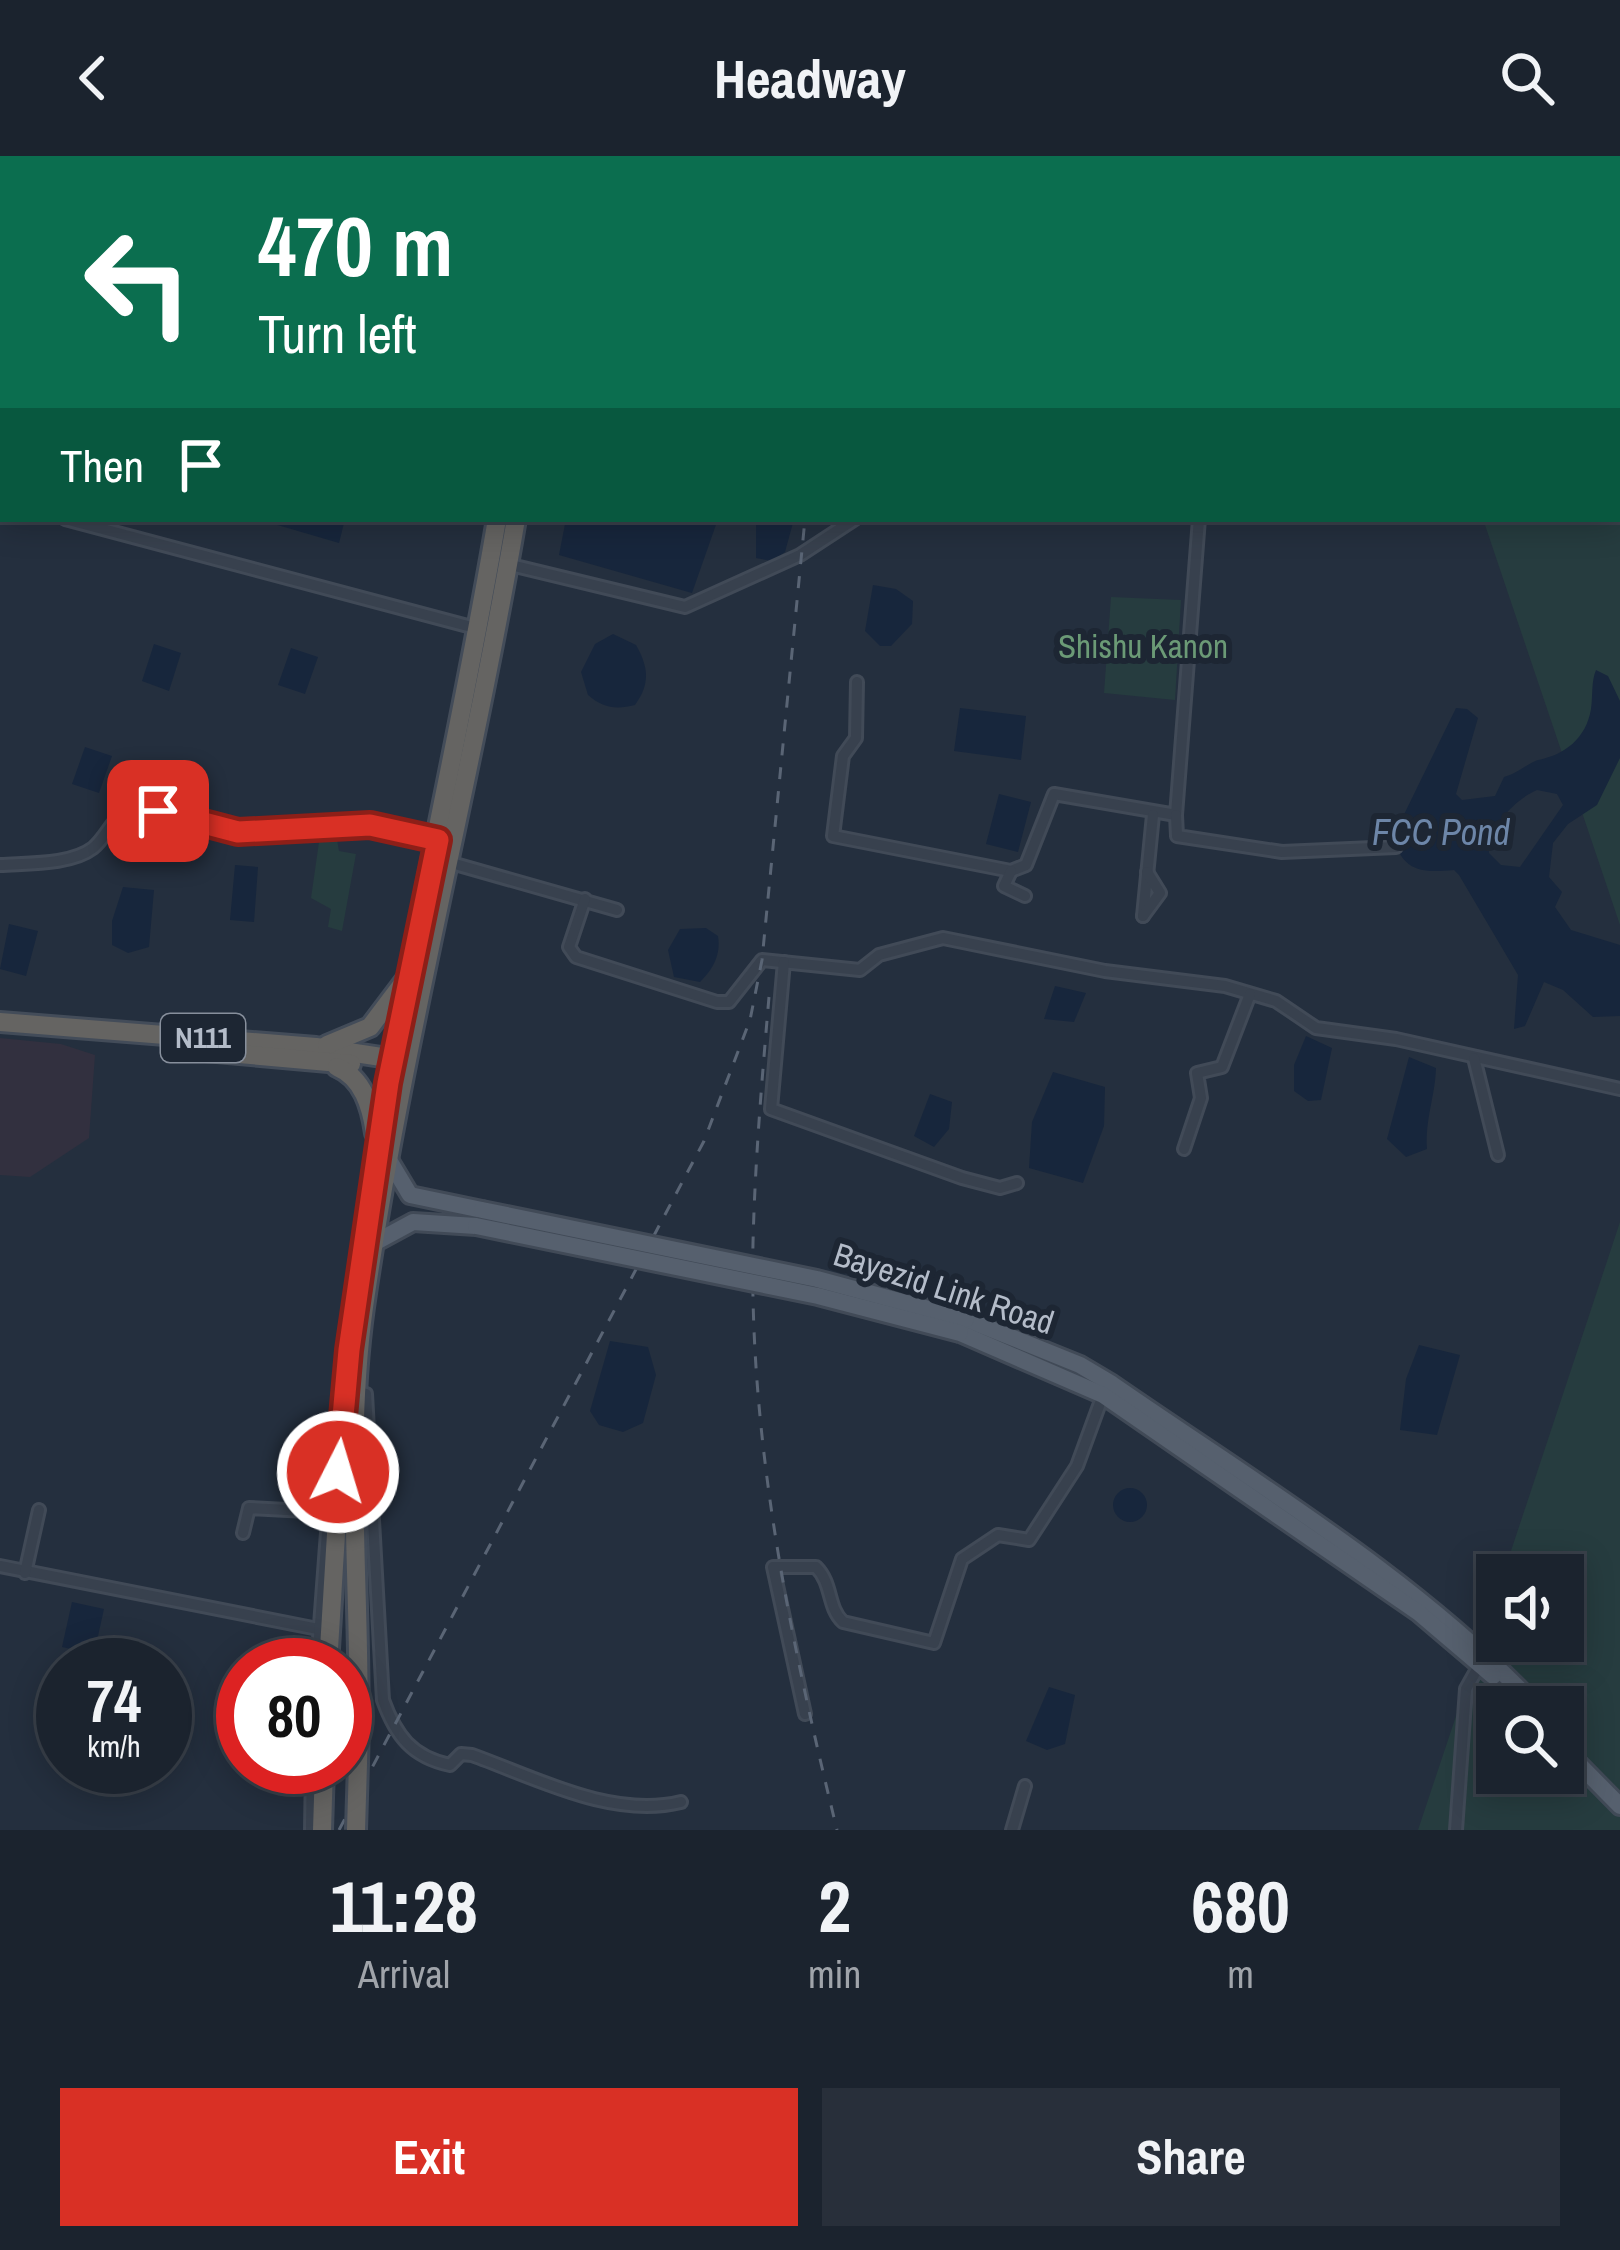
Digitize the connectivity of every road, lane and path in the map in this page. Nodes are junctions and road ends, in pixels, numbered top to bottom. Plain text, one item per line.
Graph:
1 (76, 522) edge
2 (133, 522) edge
3 (497, 522) edge
4 (515, 522) edge
5 (850, 522) edge
6 (1199, 522) edge
7 (128, 537) junction
8 (499, 564) junction
9 (480, 629) junction
10 (857, 682) dead end
11 (1153, 815) junction
12 (1176, 815) junction
13 (438, 840) junction
14 (1396, 848) dead end
15 (448, 862) junction
16 (0, 865) edge
17 (1011, 871) junction
18 (1147, 872) dead end
19 (1024, 896) dead end
20 (585, 899) junction
21 (617, 910) dead end
22 (784, 962) junction
23 (413, 965) junction
24 (1250, 994) junction
25 (0, 1022) edge
26 (0, 1032) edge
27 (316, 1054) junction
28 (1474, 1058) junction
29 (398, 1065) junction
30 (1620, 1088) edge
31 (1184, 1149) dead end
32 (383, 1154) junction
33 (1498, 1155) dead end
34 (1017, 1184) dead end
35 (479, 1218) junction
36 (376, 1242) junction
37 (963, 1326) junction
38 (349, 1350) junction
39 (350, 1390) junction
40 (1103, 1395) junction
41 (39, 1510) dead end
42 (325, 1512) junction
43 (243, 1533) dead end
44 (0, 1567) edge
45 (25, 1573) junction
46 (318, 1629) junction
47 (318, 1638) edge
48 (330, 1638) edge
49 (1480, 1664) junction
50 (1502, 1686) edge
51 (1518, 1686) edge
52 (805, 1714) dead end
53 (1584, 1755) edge
54 (1584, 1769) edge
55 (1025, 1786) dead end
56 (1620, 1790) edge
57 (312, 1794) edge
58 (324, 1794) edge
59 (681, 1802) dead end
60 (1620, 1806) edge
61 (311, 1830) edge
62 (322, 1830) edge
63 (356, 1830) edge
64 (1012, 1830) edge
65 (1456, 1830) edge

1 - 7 street
2 - 7 street
3 - 8 highway
4 - 8 highway
5 - 8 street
6 - 12 street
7 - 9 street
8 - 9 highway
8 - 15 highway
9 - 13 highway
10 - 17 street
11 - 12 street
11 - 17 street
11 - 18 street
12 - 14 street
13 - 16 street
13 - 23 highway
15 - 20 street
15 - 29 highway
17 - 19 street
20 - 21 street
20 - 22 street
22 - 24 street
22 - 34 street
23 - 27 highway
23 - 29 highway
24 - 28 street
24 - 31 street
25 - 27 highway, N111
26 - 27 highway, N111
27 - 29 highway, N111
27 - 32 highway
28 - 30 street
28 - 33 street
29 - 32 highway
32 - 35 main road, Bayezid Link Road
32 - 36 highway
32 - 38 highway
35 - 36 main road
35 - 37 main road, Bayezid Link Road, bridge
36 - 39 highway
37 - 40 main road, Bayezid Link Road
37 - 51 main road, Bayezid Link Road
38 - 39 highway
38 - 42 street
39 - 48 highway
39 - 59 street
39 - 63 highway, bridge
40 - 49 main road, Bayezid Link Road
40 - 52 street
41 - 45 street
42 - 43 street
42 - 46 street
44 - 45 street
45 - 46 street
46 - 47 street
49 - 50 main road, Bayezid Link Road
49 - 65 street
53 - 56 main road
54 - 60 main road
55 - 64 street
57 - 61 street
58 - 62 highway

